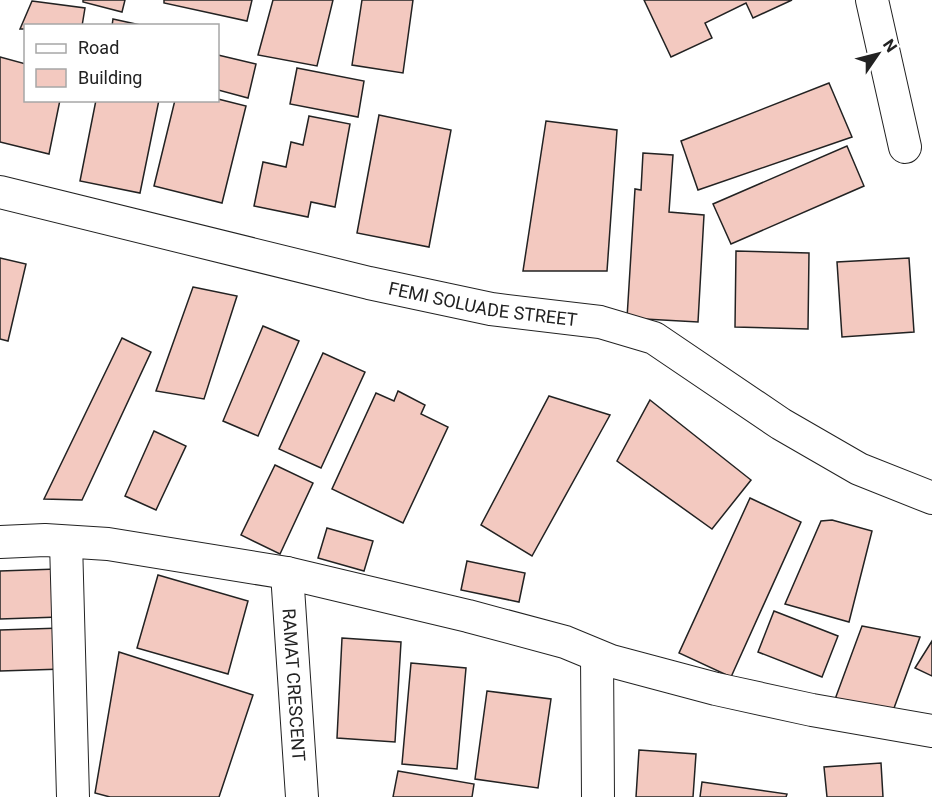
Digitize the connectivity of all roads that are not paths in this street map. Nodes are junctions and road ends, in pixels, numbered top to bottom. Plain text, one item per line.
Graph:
1 (872, 0) edge
2 (905, 147) dead end
3 (0, 192) edge
4 (932, 498) edge
5 (0, 542) edge
6 (66, 542) junction
7 (286, 573) junction
8 (597, 656) junction
9 (932, 731) edge
10 (72, 797) edge
11 (302, 797) edge
12 (598, 797) edge

1 - 2 street
3 - 4 street, FEMI SOLUADE STREET
5 - 6 street
6 - 7 street
6 - 10 street
7 - 8 street
7 - 11 street, RAMAT CRESCENT
8 - 9 street
8 - 12 street

